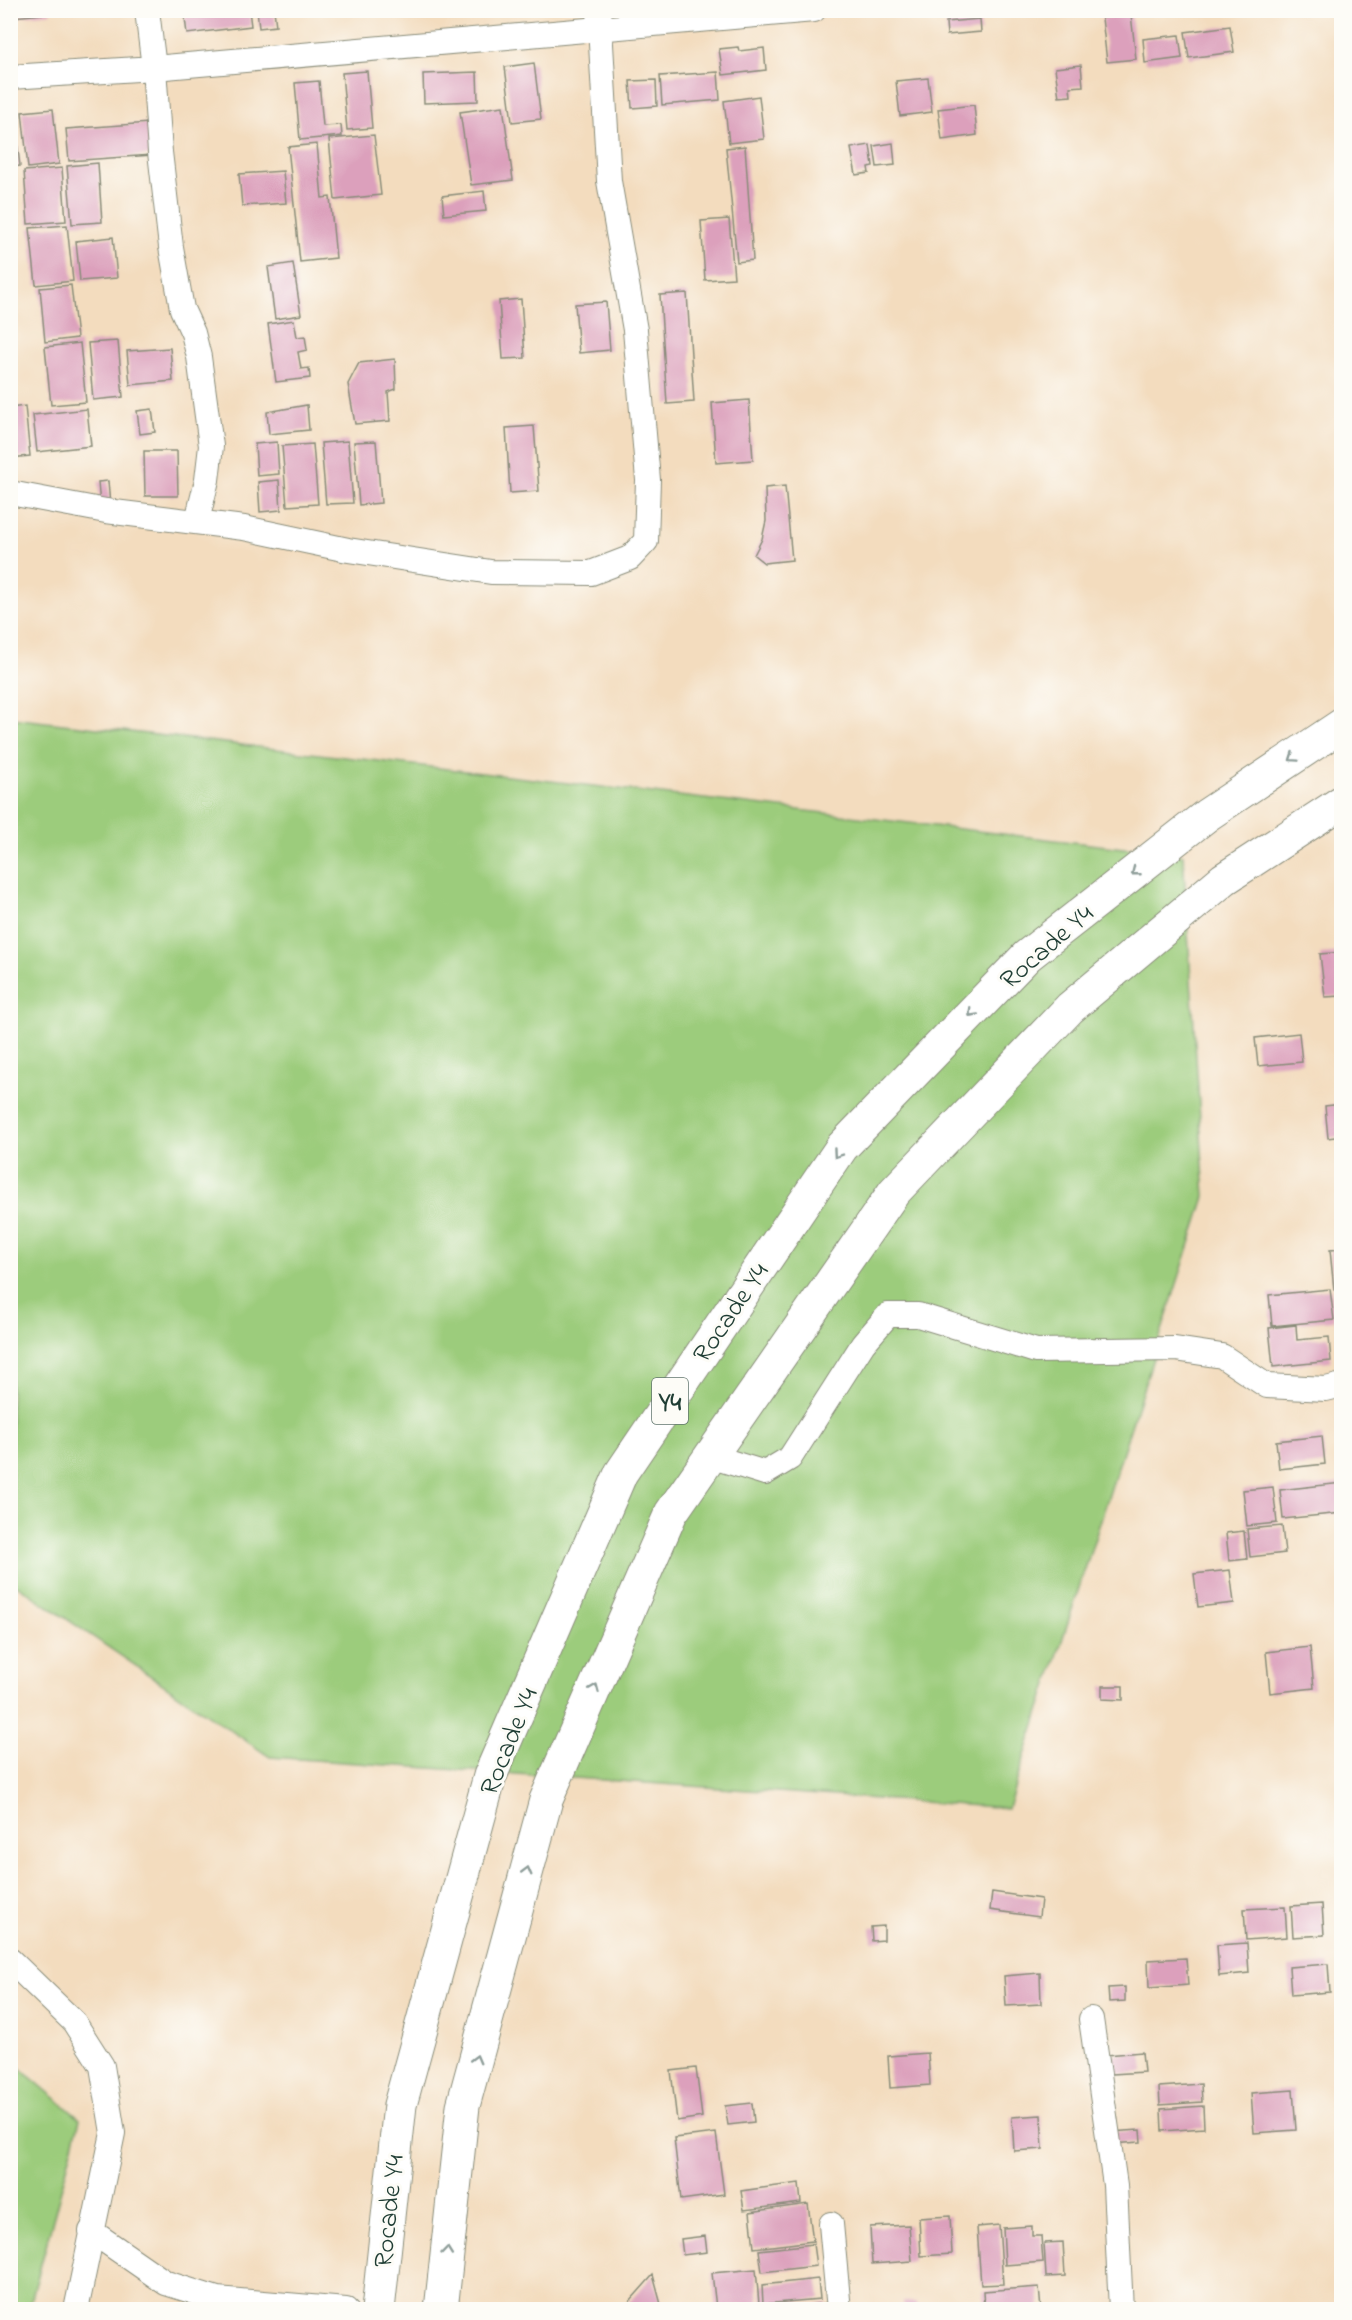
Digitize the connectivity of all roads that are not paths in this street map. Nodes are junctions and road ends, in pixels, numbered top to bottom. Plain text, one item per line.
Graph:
1 (147, 10) edge
2 (814, 10) edge
3 (599, 20) edge
4 (154, 68) junction
5 (10, 77) edge
6 (10, 493) edge
7 (197, 521) junction
8 (1341, 725) edge
9 (1341, 802) edge
10 (1341, 1385) edge
11 (710, 1456) junction
12 (10, 1960) edge
13 (1091, 2019) dead end
14 (831, 2223) dead end
15 (91, 2231) junction
16 (76, 2310) edge
17 (346, 2310) edge
18 (378, 2310) edge
19 (441, 2310) edge
20 (839, 2310) edge
21 (1121, 2310) edge

1 - 4 street
2 - 3 street
3 - 4 street
3 - 7 street
4 - 5 street
4 - 7 street
6 - 7 street
8 -> 18 highway, Rocade Y4 / Y4
9 - 11 highway, Y4
10 - 11 street
19 -> 11 highway, Y4
12 - 15 street
13 - 21 street
14 - 20 street
15 - 16 street
15 - 17 street

